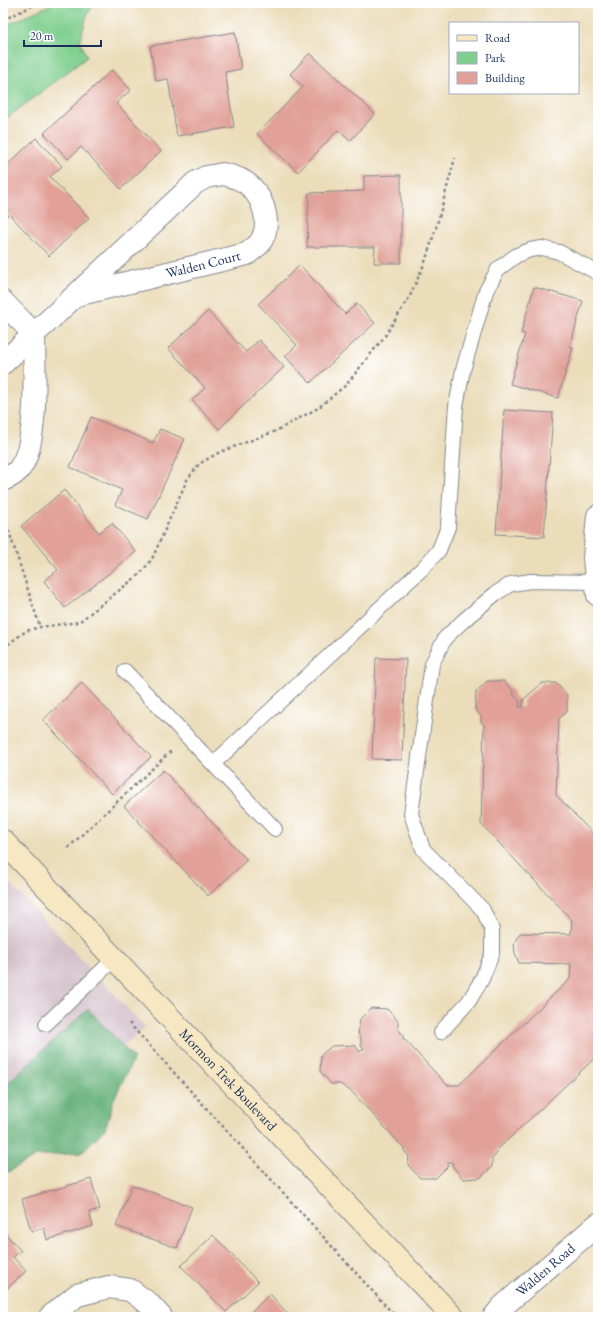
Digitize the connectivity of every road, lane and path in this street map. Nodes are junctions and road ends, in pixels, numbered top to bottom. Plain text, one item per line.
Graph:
1 (38, 3) edge
2 (3, 20) edge
3 (455, 158) dead end
4 (598, 273) edge
5 (76, 295) junction
6 (3, 302) edge
7 (34, 334) junction
8 (3, 363) edge
9 (3, 480) edge
10 (3, 513) edge
11 (598, 516) edge
12 (597, 588) edge
13 (40, 627) junction
14 (3, 648) edge
15 (125, 671) dead end
16 (173, 749) dead end
17 (214, 764) junction
18 (275, 829) dead end
19 (3, 842) edge
20 (68, 848) dead end
21 (114, 959) junction
22 (129, 1023) dead end
23 (46, 1024) dead end
24 (441, 1032) dead end
25 (598, 1224) edge
26 (50, 1317) edge
27 (161, 1317) edge
28 (396, 1317) edge
29 (453, 1317) edge
30 (494, 1317) edge

1 - 2 path
3 - 13 path
4 - 17 lane
5 - 5 street, Walden Court
5 - 7 street, Walden Court
6 - 7 street
7 - 8 street, Walden Court
7 - 9 street
10 - 13 path
11 - 12 street
12 - 24 lane
13 - 14 path
15 - 17 lane
16 - 20 path
17 - 18 lane
19 - 21 main road, Mormon Trek Boulevard
21 - 23 lane
21 - 29 main road, Mormon Trek Boulevard
22 - 28 path
25 - 30 street, Walden Road
26 - 27 street

